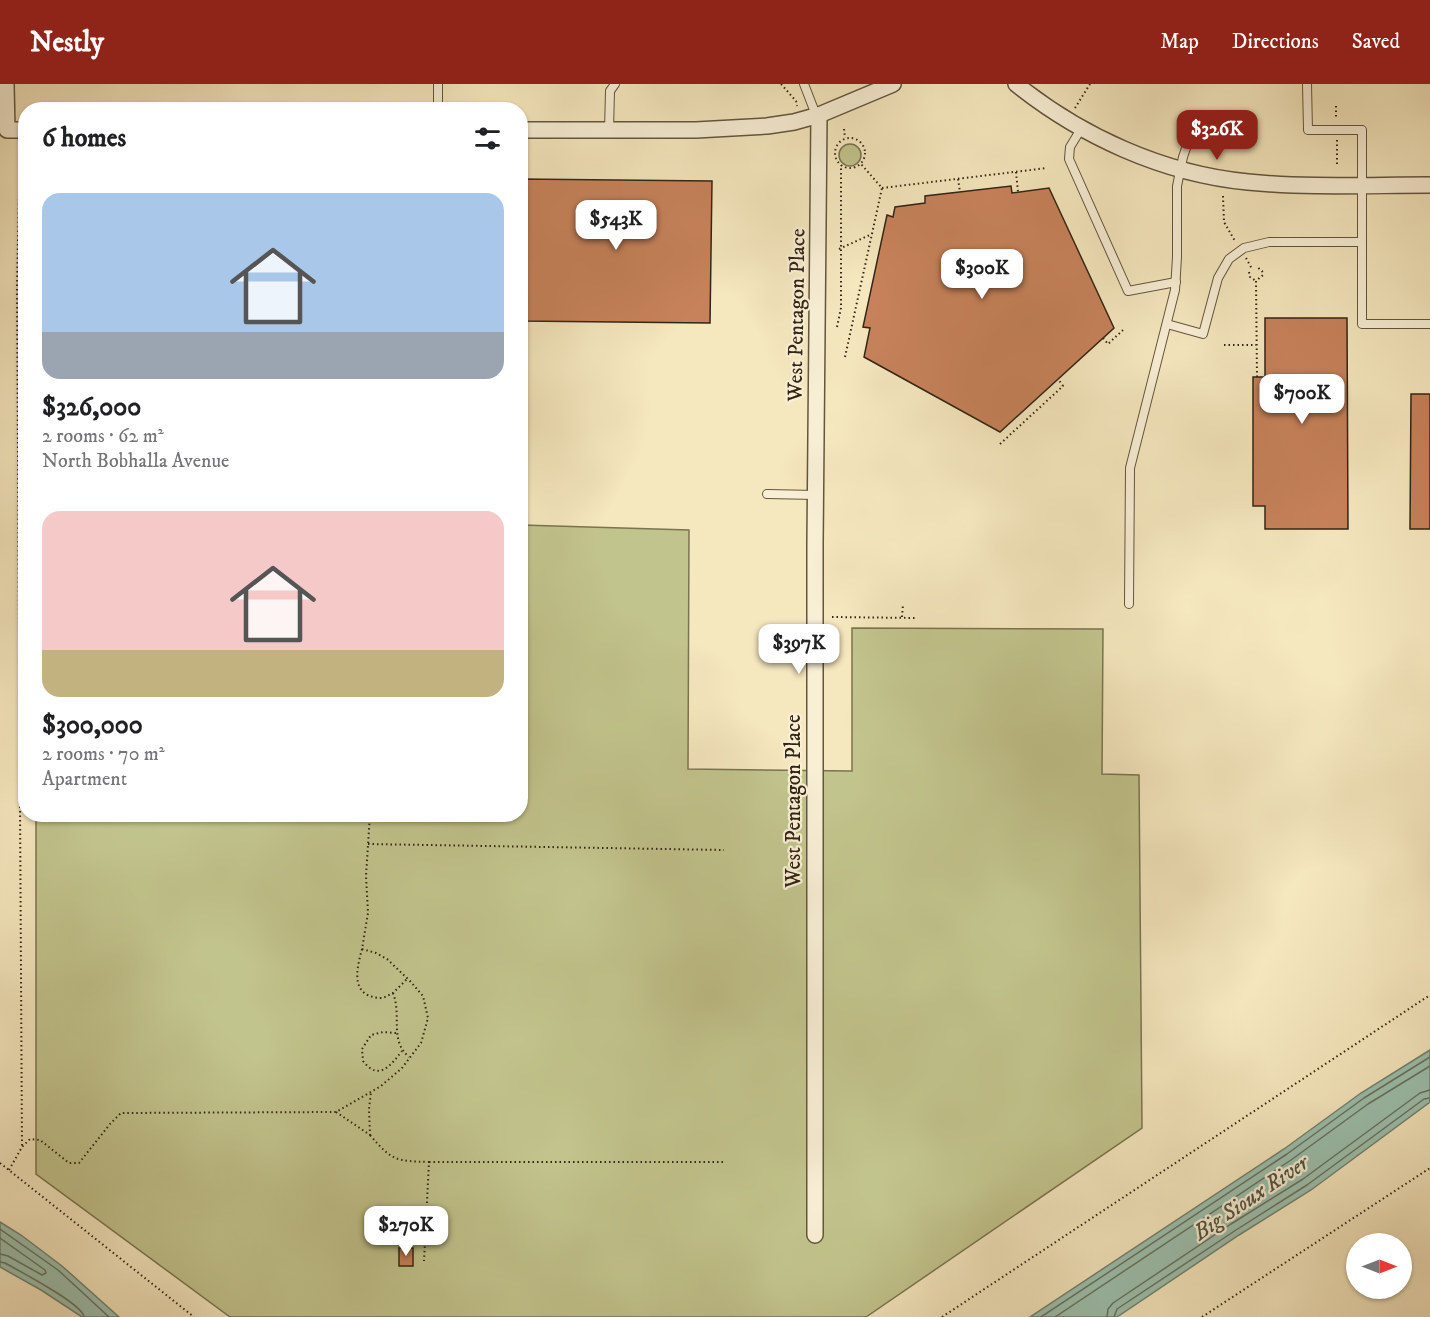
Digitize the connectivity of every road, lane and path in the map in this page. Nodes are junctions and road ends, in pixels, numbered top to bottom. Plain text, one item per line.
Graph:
1 (6, 84) edge
2 (438, 84) edge
3 (781, 84) edge
4 (804, 84) edge
5 (893, 84) edge
6 (1016, 84) edge
7 (1090, 84) edge
8 (1307, 84) edge
9 (613, 85) edge
10 (438, 102) edge
11 (797, 106) dead end
12 (1074, 111) dead end
13 (818, 115) junction
14 (1197, 116) dead end
15 (844, 129) dead end
16 (1081, 129) junction
17 (13, 130) edge
18 (528, 130) edge
19 (609, 130) junction
20 (845, 139) junction
21 (861, 164) junction
22 (842, 165) junction
23 (1047, 168) dead end
24 (1180, 169) junction
25 (1016, 172) junction
26 (958, 179) junction
27 (1362, 185) junction
28 (1430, 185) edge
29 (882, 188) junction
30 (960, 192) dead end
31 (1018, 192) dead end
32 (1223, 196) dead end
33 (872, 234) junction
34 (1362, 242) junction
35 (796, 249) dead end
36 (805, 249) dead end
37 (840, 249) junction
38 (1241, 250) junction
39 (1257, 267) dead end
40 (1252, 269) dead end
41 (1249, 272) dead end
42 (1256, 281) junction
43 (1176, 282) junction
44 (1167, 324) junction
45 (1430, 324) edge
46 (837, 327) dead end
47 (1123, 330) dead end
48 (1103, 338) dead end
49 (1224, 345) dead end
50 (1256, 345) junction
51 (845, 357) dead end
52 (1257, 377) dead end
53 (1058, 379) dead end
54 (1000, 444) dead end
55 (18, 477) edge
56 (767, 494) dead end
57 (816, 495) junction
58 (903, 604) dead end
59 (1129, 604) dead end
60 (832, 617) dead end
61 (902, 617) junction
62 (916, 618) dead end
63 (20, 822) edge
64 (369, 822) edge
65 (368, 844) junction
66 (724, 850) dead end
67 (362, 949) junction
68 (407, 979) junction
69 (393, 993) junction
70 (1430, 995) edge
71 (396, 1033) junction
72 (402, 1051) junction
73 (410, 1058) junction
74 (392, 1065) junction
75 (398, 1071) junction
76 (371, 1092) junction
77 (336, 1112) junction
78 (370, 1135) junction
79 (22, 1147) junction
80 (429, 1162) junction
81 (724, 1162) dead end
82 (0, 1163) edge
83 (1430, 1168) edge
84 (9, 1170) junction
85 (815, 1235) dead end
86 (424, 1261) dead end
87 (194, 1317) edge
88 (942, 1317) edge
89 (1202, 1317) edge

1 - 17 street
2 - 10 lane
3 - 11 path
4 - 13 lane
5 - 13 street
6 - 16 street
7 - 12 path
8 - 27 lane
9 - 19 lane
13 - 19 street
13 - 57 street, West Pentagon Place
14 - 24 lane
15 - 20 path
16 - 24 street
16 - 43 lane
17 - 55 path
18 - 19 street
20 - 21 path
20 - 22 path
21 - 22 path
21 - 29 path
22 - 37 path
23 - 25 path
24 - 27 street
24 - 43 lane
25 - 26 path
25 - 31 path
26 - 29 path
26 - 30 path
27 - 28 street
27 - 34 lane
29 - 33 path
32 - 38 path
33 - 37 path
33 - 51 path
34 - 38 lane
34 - 45 lane
35 - 36 path
37 - 46 path
38 - 40 path
38 - 44 lane
39 - 42 path
41 - 42 path
42 - 50 path
43 - 44 lane
44 - 59 lane
47 - 48 path
49 - 50 path
50 - 52 path
53 - 54 path
56 - 57 lane
57 - 85 street, West Pentagon Place
58 - 61 path
60 - 61 path
61 - 62 path
63 - 79 path
64 - 65 path
65 - 66 path
65 - 67 path
67 - 68 path
67 - 69 path
68 - 69 path
68 - 73 path
69 - 71 path
70 - 88 path
71 - 72 path
71 - 74 path
72 - 73 path
72 - 74 path
73 - 75 path
74 - 75 path
75 - 76 path
76 - 77 path
76 - 78 path
77 - 78 path
77 - 79 path
78 - 80 path
79 - 84 path
80 - 81 path
80 - 86 path
82 - 84 path
83 - 89 path
84 - 87 path

